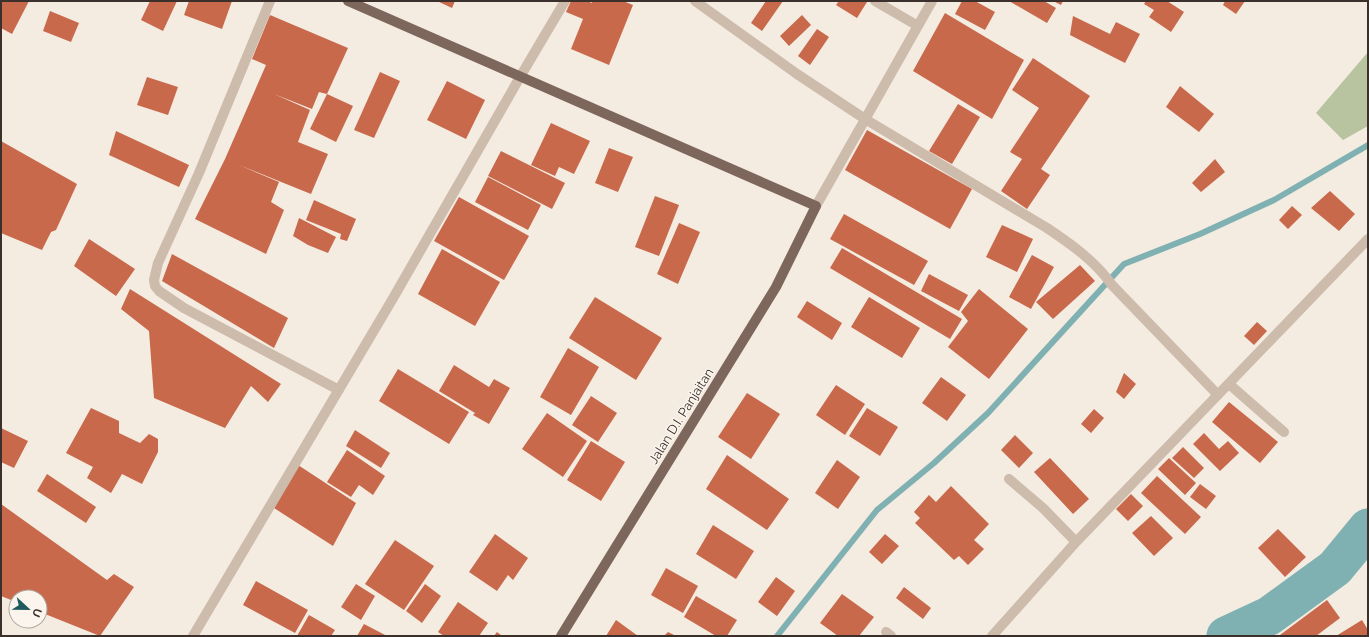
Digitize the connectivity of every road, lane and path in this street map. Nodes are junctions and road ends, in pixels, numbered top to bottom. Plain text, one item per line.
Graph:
1 (270, 1) edge
2 (348, 1) edge
3 (565, 1) edge
4 (695, 1) edge
5 (875, 1) edge
6 (932, 1) edge
7 (918, 26) junction
8 (520, 76) junction
9 (865, 119) junction
10 (816, 206) junction
11 (1368, 239) edge
12 (1229, 384) junction
13 (339, 390) junction
14 (1218, 395) junction
15 (1284, 432) dead end
16 (1009, 479) dead end
17 (1076, 542) junction
18 (193, 636) edge
19 (561, 636) edge
20 (992, 636) edge

1 - 13 street
2 - 8 main road
3 - 8 street
4 - 9 street
5 - 7 street
6 - 7 street
7 - 9 street
8 - 10 main road
8 - 13 street
9 - 10 street
9 - 14 street
10 - 19 main road, Jalan D.I. Panjaitan
11 - 12 street
12 - 14 street
12 - 15 street
13 - 18 street
14 - 17 street
16 - 17 street
17 - 20 street

